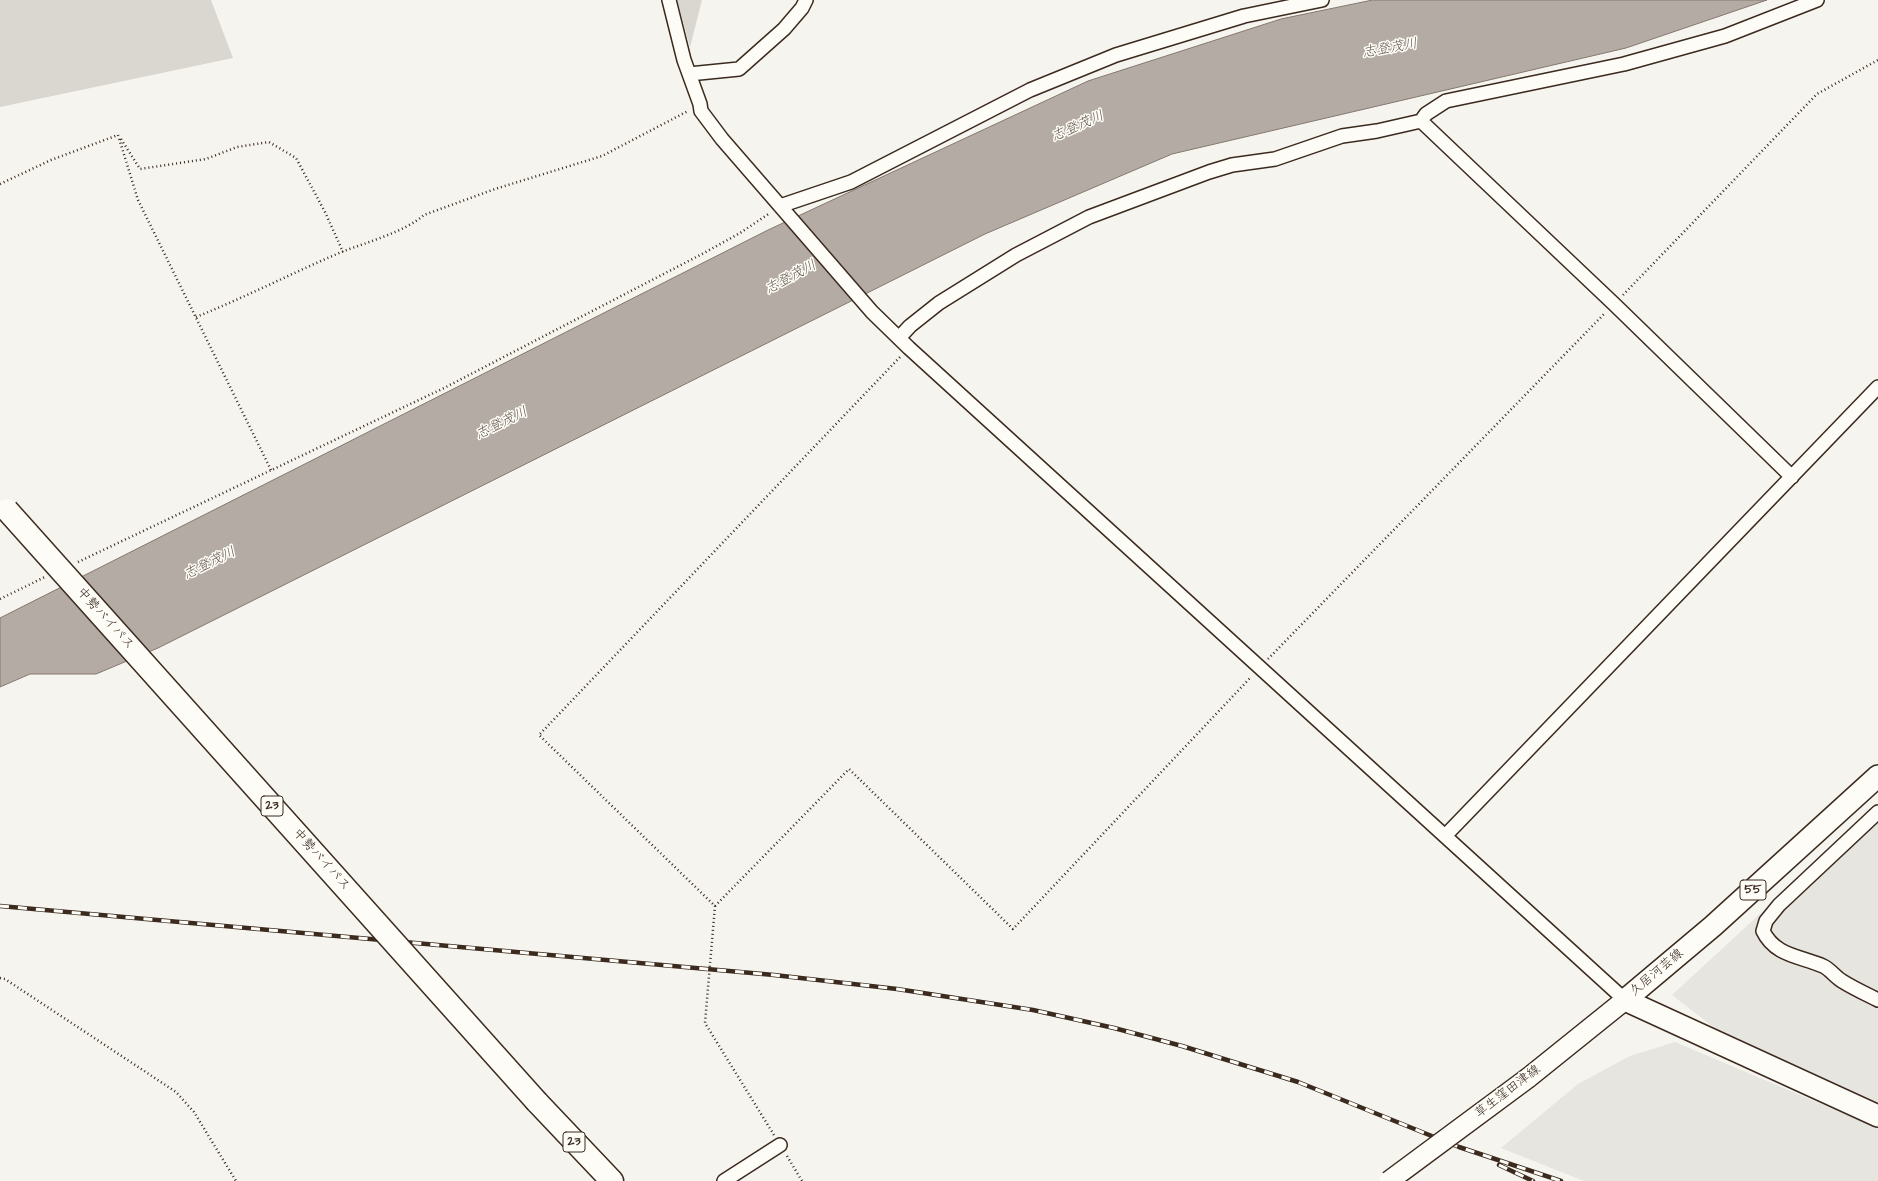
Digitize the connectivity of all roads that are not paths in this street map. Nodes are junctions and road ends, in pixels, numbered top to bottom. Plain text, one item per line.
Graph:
1 (669, 0) edge
2 (806, 0) edge
3 (1322, 0) edge
4 (1817, 0) edge
5 (689, 74) junction
6 (1421, 121) junction
7 (783, 209) junction
8 (899, 338) junction
9 (1878, 387) edge
10 (1792, 477) junction
11 (4, 506) edge
12 (1878, 776) edge
13 (1878, 812) edge
14 (1445, 836) junction
15 (1625, 1000) junction
16 (1878, 1000) edge
17 (1878, 1116) edge
18 (780, 1145) road end
19 (612, 1181) edge
20 (724, 1181) edge
21 (1389, 1181) edge

1 - 5 street
2 - 5 street
3 - 7 street
4 - 6 street
5 - 7 street
6 - 8 street
6 - 10 street
7 - 8 street
8 - 14 street
9 - 10 street
10 - 14 street
11 - 19 highway, 中勢バイパス / 23, bridge
12 - 15 main road, 久居河芸線 / 55
13 - 16 street
14 - 15 street
15 - 17 main road, 久居河芸線
15 - 21 main road, 草生窪田津線, bridge
18 - 20 street

